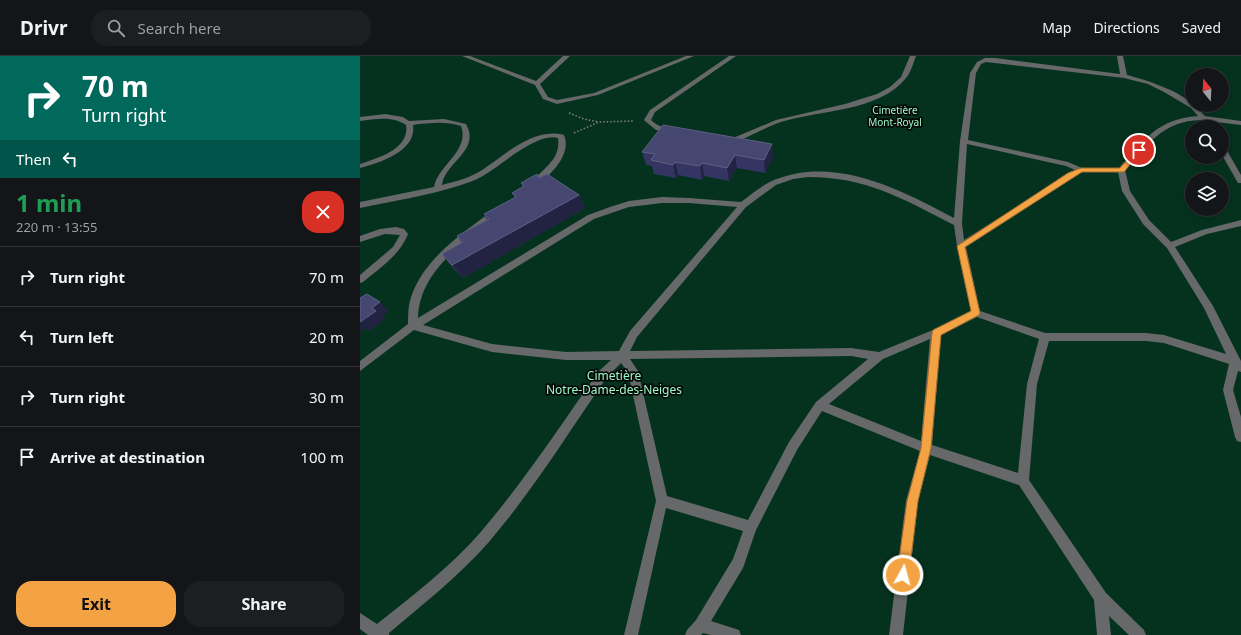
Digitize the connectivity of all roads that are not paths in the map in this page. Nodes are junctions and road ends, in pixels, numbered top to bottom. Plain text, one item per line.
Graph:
1 (465, 56) edge
2 (567, 56) edge
3 (691, 56) edge
4 (733, 56) edge
5 (914, 56) edge
6 (1120, 56) edge
7 (1124, 76) junction
8 (537, 84) junction
9 (1203, 118) junction
10 (360, 119) edge
11 (1241, 122) edge
12 (409, 123) junction
13 (677, 133) edge
14 (723, 140) edge
15 (964, 141) junction
16 (1229, 161) edge
17 (360, 166) edge
18 (1081, 170) junction
19 (1121, 170) junction
20 (1241, 181) edge
21 (529, 188) edge
22 (437, 189) junction
23 (360, 205) edge
24 (506, 205) edge
25 (743, 205) junction
26 (958, 223) junction
27 (1241, 223) edge
28 (360, 239) edge
29 (961, 246) junction
30 (1170, 246) junction
31 (360, 280) edge
32 (976, 313) junction
33 (413, 326) junction
34 (936, 333) junction
35 (1045, 337) junction
36 (622, 356) junction
37 (879, 356) junction
38 (1238, 365) edge
39 (360, 367) edge
40 (820, 405) junction
41 (1241, 437) edge
42 (926, 448) junction
43 (1023, 481) junction
44 (662, 500) junction
45 (751, 527) junction
46 (1101, 598) junction
47 (360, 620) edge
48 (697, 630) edge
49 (379, 634) edge
50 (631, 635) edge
51 (734, 635) edge
52 (896, 635) edge
53 (1104, 635) edge
54 (1138, 635) edge

1 - 8 lane
2 - 8 lane
3 - 8 lane
4 - 13 lane
5 - 14 lane
6 - 7 lane
7 - 9 lane
7 - 15 lane
9 - 11 lane
9 - 19 lane
10 - 12 lane
12 - 17 lane
12 - 22 lane
15 - 18 lane
15 - 26 lane
16 - 20 lane
18 - 19 lane
18 - 29 lane
19 - 30 lane
21 - 22 lane
22 - 23 lane
24 - 33 lane
25 - 26 lane
25 - 33 lane
25 - 36 lane
26 - 29 lane
27 - 30 lane
28 - 31 lane
29 - 32 lane
30 - 38 lane
32 - 34 lane
32 - 35 lane
33 - 36 lane
33 - 39 lane
34 - 37 lane
34 - 42 lane
35 - 38 lane
35 - 43 lane
36 - 37 lane
36 - 44 lane
36 - 49 lane
37 - 40 lane
38 - 41 lane
40 - 42 lane
40 - 45 lane
42 - 43 lane
42 - 52 lane
43 - 46 lane
44 - 45 lane
44 - 50 lane
45 - 48 lane
46 - 53 lane
46 - 54 lane
47 - 49 lane
48 - 51 lane

